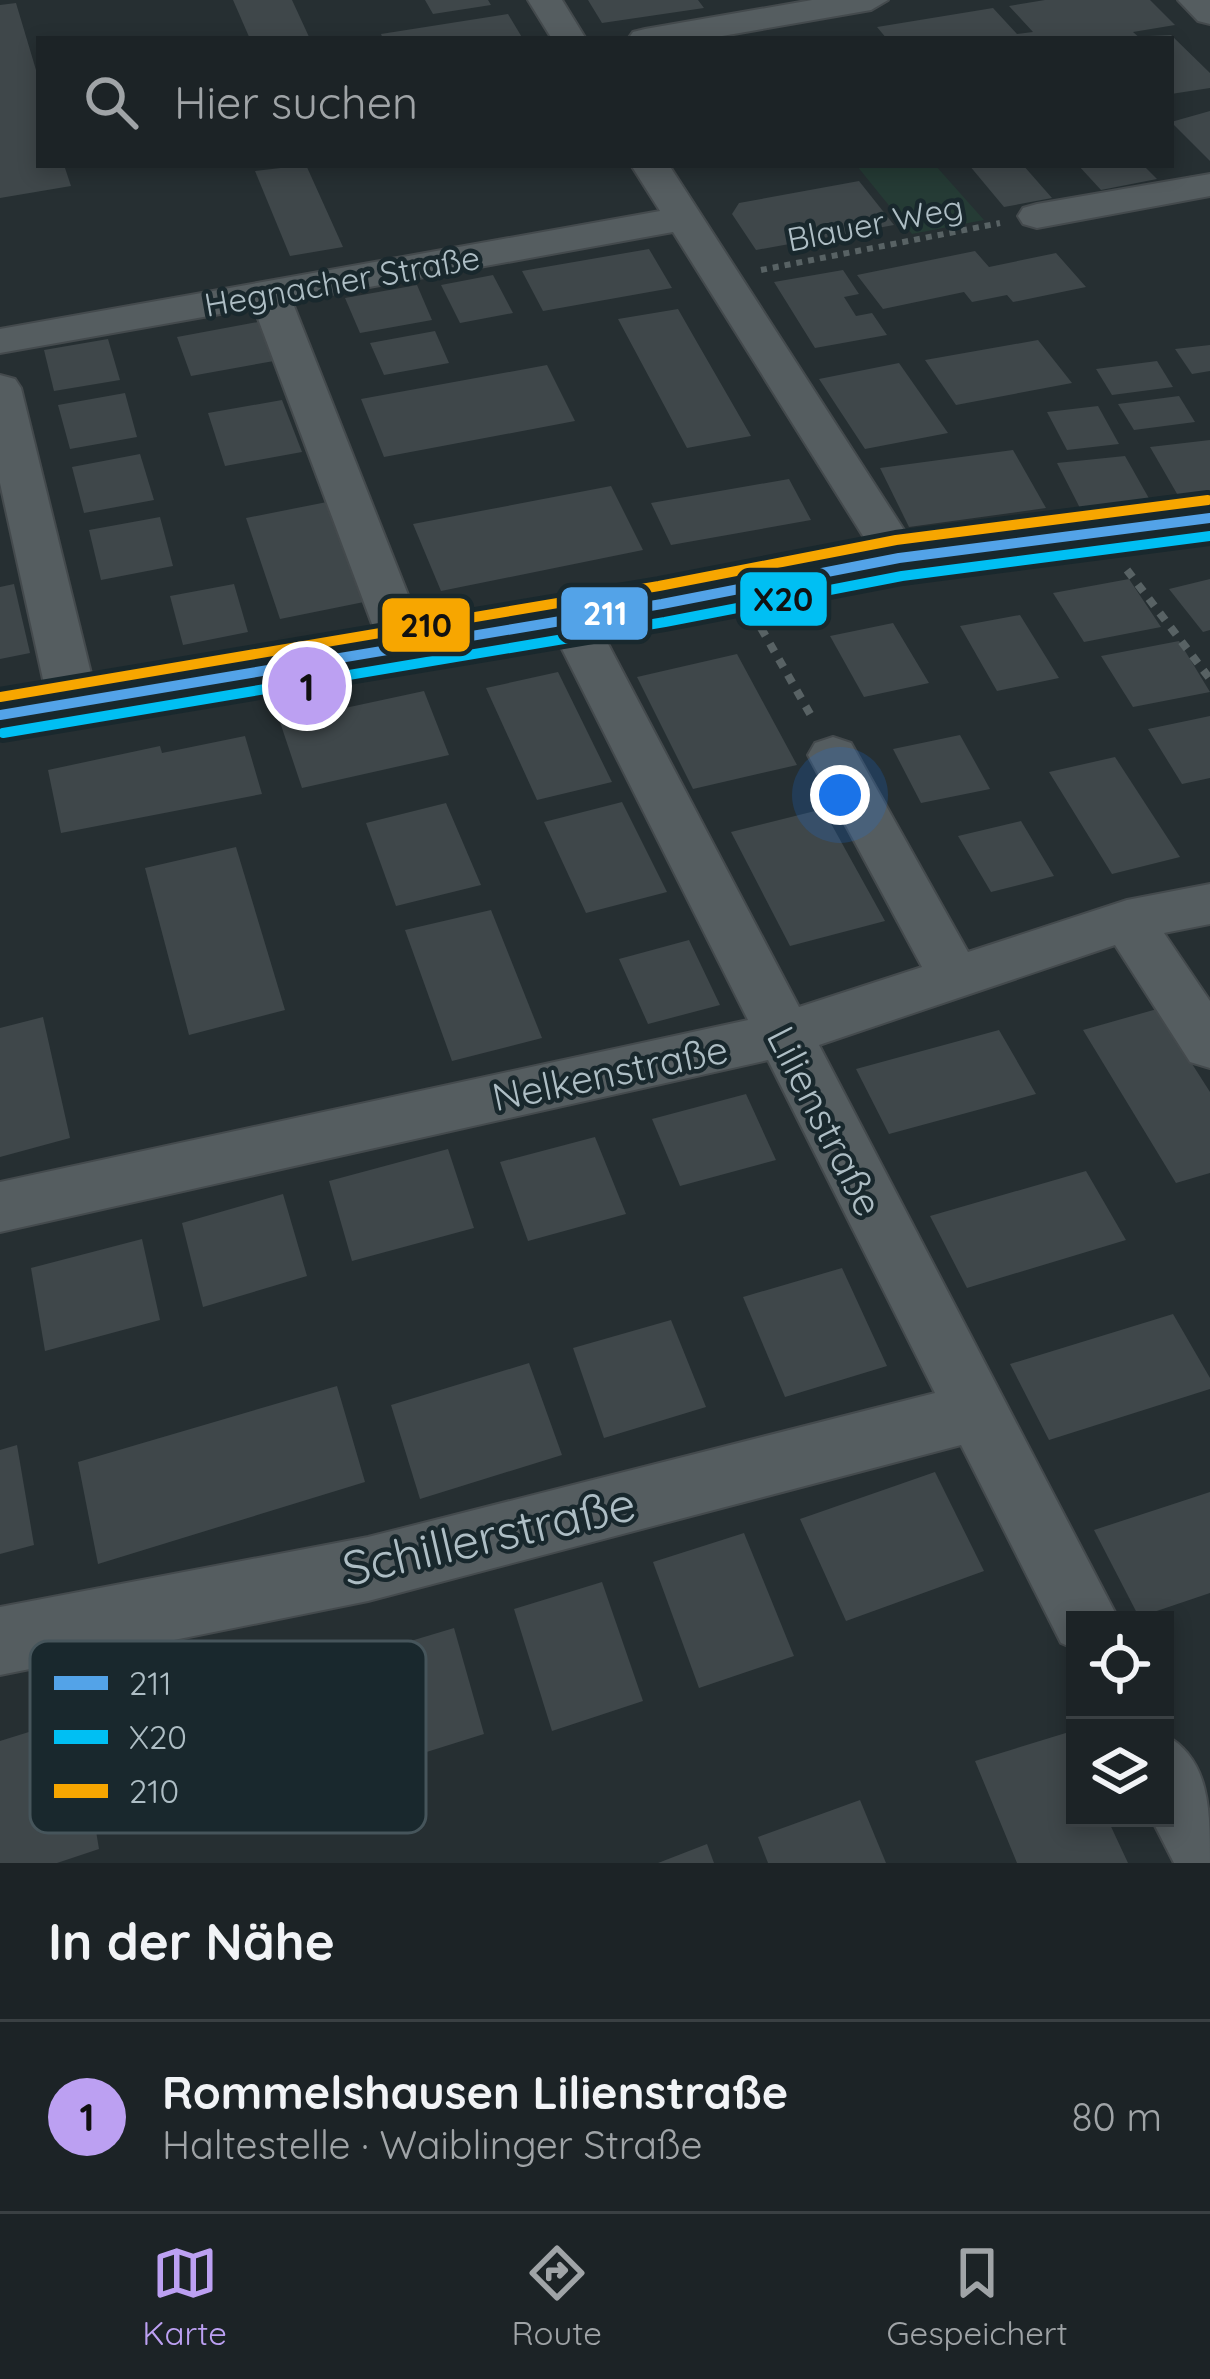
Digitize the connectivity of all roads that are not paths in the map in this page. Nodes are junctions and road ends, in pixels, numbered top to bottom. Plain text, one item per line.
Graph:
1 (545, 0) edge
2 (871, 0) edge
3 (1195, 0) edge
4 (1210, 14) edge
5 (567, 36) edge
6 (662, 36) edge
7 (652, 168) edge
8 (1210, 185) edge
9 (1036, 216) road end
10 (683, 219) junction
11 (269, 295) junction
12 (0, 341) edge
13 (0, 388) edge
14 (1210, 518) edge
15 (899, 558) junction
16 (571, 619) junction
17 (405, 648) junction
18 (73, 702) junction
19 (0, 715) edge
20 (833, 754) road end
21 (1210, 904) edge
22 (1127, 920) junction
23 (953, 974) junction
24 (781, 1035) junction
25 (1210, 1046) edge
26 (0, 1207) edge
27 (974, 1412) junction
28 (1080, 1611) edge
29 (0, 1641) edge
30 (1174, 1788) edge
31 (1210, 1856) edge

1 - 5 street
2 - 6 street
3 - 4 street
7 - 10 street
8 - 9 street
10 - 11 street, Hegnacher Straße
10 - 15 street
11 - 12 street, Hegnacher Straße
11 - 17 street
13 - 18 street
14 - 15 street
15 - 16 street
16 - 17 street
16 - 24 street, Lilienstraße
17 - 18 street
18 - 19 street
20 - 23 street
21 - 22 street, Nelkenstraße
22 - 23 street, Nelkenstraße
22 - 25 street
23 - 24 street, Nelkenstraße
24 - 26 street, Nelkenstraße
24 - 27 street, Lilienstraße
27 - 28 street, Lilienstraße
27 - 29 street, Schillerstraße
30 - 31 street

